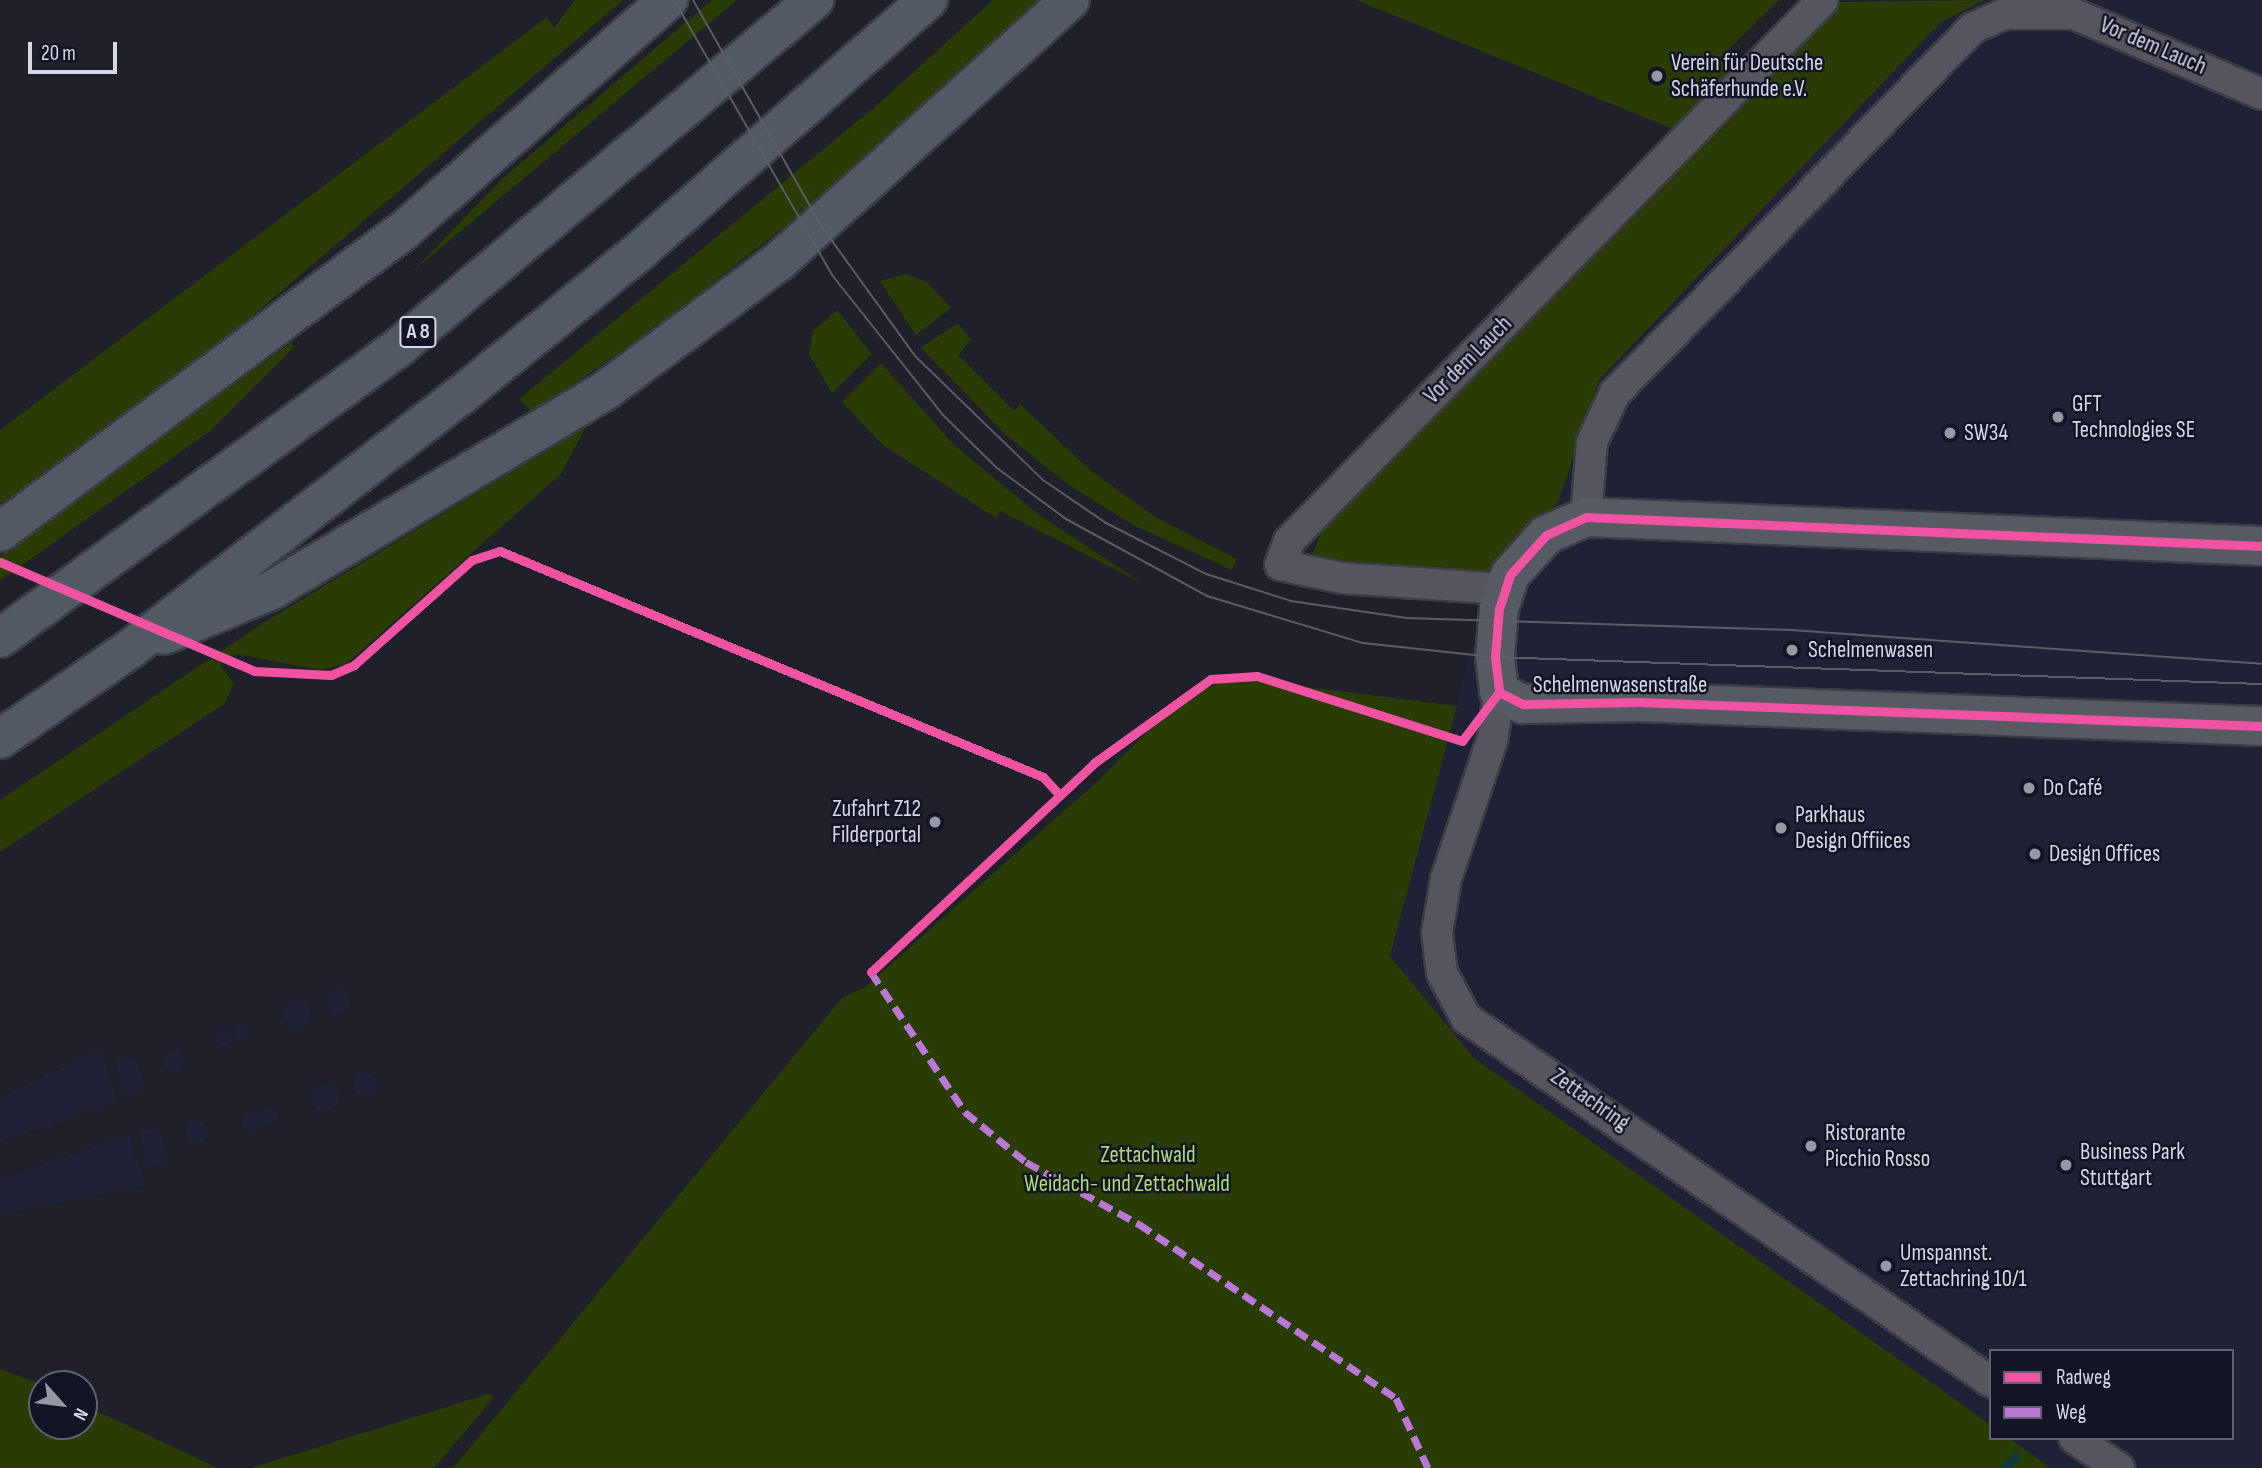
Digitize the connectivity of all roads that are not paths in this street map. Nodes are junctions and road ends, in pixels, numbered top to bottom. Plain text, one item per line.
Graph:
1 (668, 0) edge
2 (814, 0) edge
3 (928, 0) edge
4 (1070, 0) edge
5 (1823, 0) edge
6 (2037, 6) edge
7 (2262, 94) edge
8 (1586, 517) junction
9 (0, 532) edge
10 (2262, 546) edge
11 (1504, 589) junction
12 (0, 638) edge
13 (130, 649) junction
14 (1499, 692) junction
15 (2262, 726) edge
16 (0, 739) edge
17 (1989, 1381) edge
18 (2077, 1440) edge
19 (2119, 1468) edge

1 - 9 highway
2 - 12 highway, A 8
3 - 13 highway
4 - 13 highway
5 - 11 street, Vor dem Lauch
6 - 7 street, Vor dem Lauch
6 - 8 street, Vor dem Lauch
8 - 10 street
8 - 11 street
11 - 14 street
13 - 16 highway
14 - 15 street, Schelmenwasenstraße
14 - 17 street, Zettachring
18 - 19 street

